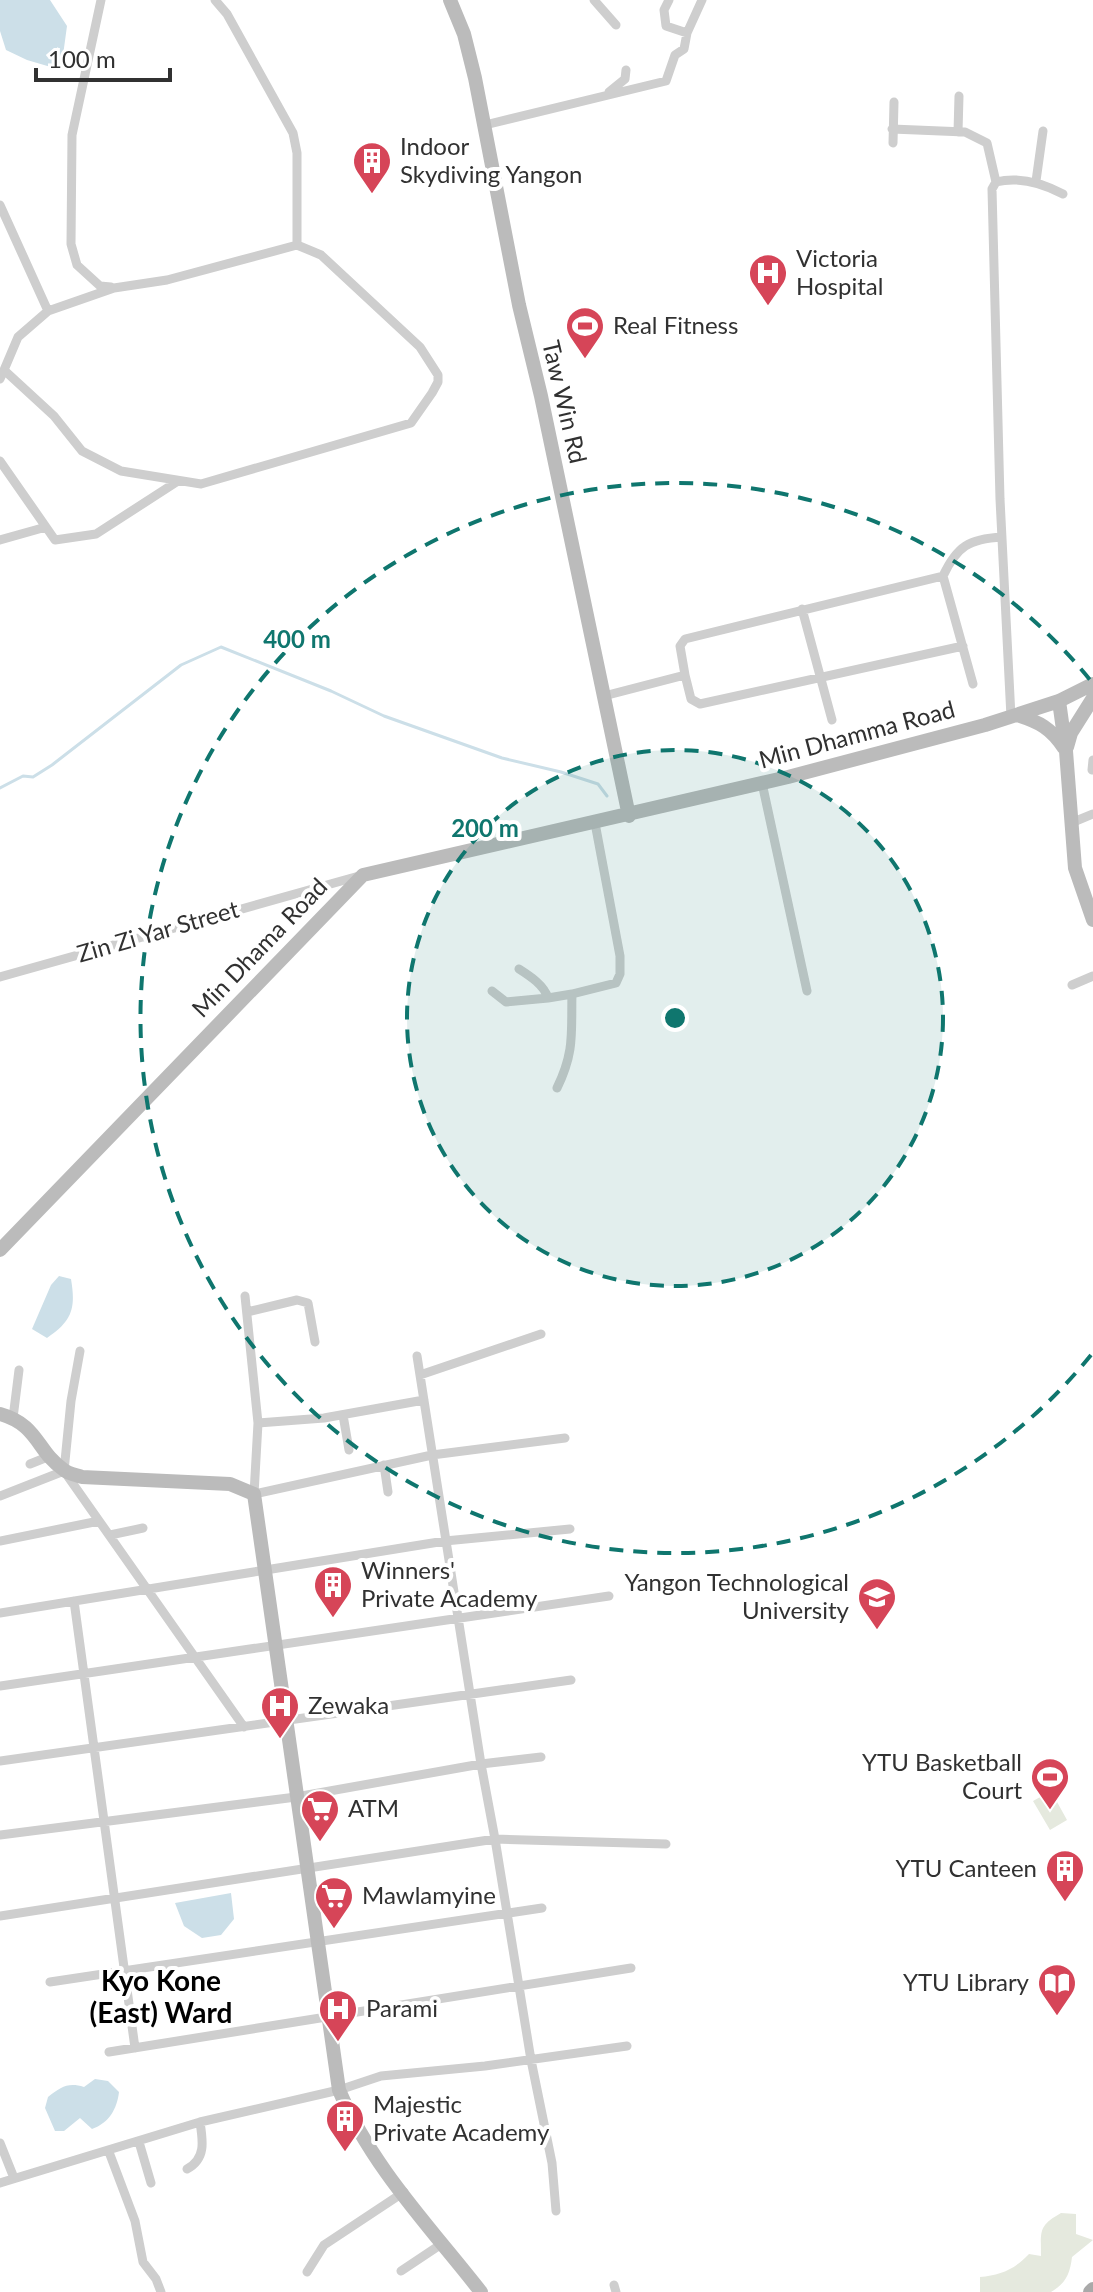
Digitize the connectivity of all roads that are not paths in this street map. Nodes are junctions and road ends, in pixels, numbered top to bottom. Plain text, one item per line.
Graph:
1 (101, 0) edge
2 (215, 0) edge
3 (450, 0) edge
4 (594, 0) edge
5 (669, 0) edge
6 (702, 0) edge
7 (616, 25) dead end
8 (687, 33) junction
9 (626, 70) dead end
10 (959, 96) dead end
11 (599, 98) junction
12 (894, 102) dead end
13 (485, 125) junction
14 (892, 129) junction
15 (1043, 131) dead end
16 (958, 132) junction
17 (893, 143) dead end
18 (1036, 181) junction
19 (996, 182) junction
20 (1063, 194) dead end
21 (0, 205) edge
22 (297, 245) junction
23 (114, 288) junction
24 (48, 311) junction
25 (2, 374) edge
26 (0, 461) edge
27 (178, 481) junction
28 (46, 527) junction
29 (1002, 537) junction
30 (0, 540) edge
31 (943, 576) junction
32 (802, 609) junction
33 (963, 646) junction
34 (685, 675) junction
35 (819, 676) junction
36 (973, 684) dead end
37 (1093, 684) edge
38 (604, 696) junction
39 (1093, 698) edge
40 (1059, 701) junction
41 (1014, 716) junction
42 (832, 720) dead end
43 (1066, 751) junction
44 (762, 783) junction
45 (1093, 814) edge
46 (629, 816) junction
47 (595, 823) junction
48 (1071, 823) junction
49 (363, 875) junction
50 (1090, 902) edge
51 (1093, 920) edge
52 (519, 969) dead end
53 (1093, 976) edge
54 (0, 977) edge
55 (1072, 985) dead end
56 (492, 991) dead end
57 (807, 991) dead end
58 (572, 994) junction
59 (548, 998) junction
60 (557, 1088) dead end
61 (0, 1250) edge
62 (245, 1296) dead end
63 (247, 1312) junction
64 (541, 1334) dead end
65 (315, 1342) dead end
66 (80, 1351) dead end
67 (417, 1356) dead end
68 (19, 1370) dead end
69 (420, 1375) junction
70 (424, 1400) junction
71 (343, 1415) junction
72 (6, 1416) edge
73 (258, 1423) junction
74 (565, 1438) dead end
75 (349, 1450) dead end
76 (432, 1455) junction
77 (50, 1456) junction
78 (30, 1464) dead end
79 (384, 1465) junction
80 (64, 1471) junction
81 (388, 1492) dead end
82 (254, 1494) junction
83 (0, 1496) edge
84 (99, 1521) junction
85 (143, 1528) dead end
86 (570, 1529) dead end
87 (110, 1535) junction
88 (0, 1541) edge
89 (445, 1541) junction
90 (263, 1572) junction
91 (150, 1590) junction
92 (609, 1596) dead end
93 (74, 1601) junction
94 (0, 1613) edge
95 (458, 1618) junction
96 (275, 1647) junction
97 (196, 1658) junction
98 (84, 1672) junction
99 (571, 1680) dead end
100 (0, 1686) edge
101 (470, 1695) junction
102 (285, 1721) junction
103 (244, 1727) junction
104 (94, 1748) junction
105 (541, 1757) dead end
106 (0, 1761) edge
107 (481, 1764) junction
108 (296, 1797) junction
109 (104, 1822) junction
110 (0, 1835) edge
111 (495, 1839) junction
112 (666, 1844) dead end
113 (306, 1869) junction
114 (114, 1897) junction
115 (542, 1908) dead end
116 (507, 1913) junction
117 (0, 1916) edge
118 (317, 1943) junction
119 (631, 1968) dead end
120 (124, 1970) junction
121 (50, 1982) dead end
122 (519, 1986) junction
123 (328, 2017) junction
124 (627, 2046) dead end
125 (135, 2048) junction
126 (109, 2052) dead end
127 (531, 2060) junction
128 (339, 2090) junction
129 (200, 2122) junction
130 (139, 2142) junction
131 (0, 2143) edge
132 (109, 2152) junction
133 (187, 2169) dead end
134 (14, 2178) junction
135 (0, 2183) edge
136 (151, 2183) dead end
137 (404, 2192) junction
138 (556, 2211) dead end
139 (443, 2243) junction
140 (401, 2271) dead end
141 (307, 2272) dead end
142 (161, 2292) edge
143 (481, 2292) edge

1 - 23 street
2 - 22 street
3 - 13 main road, Taw Win Rd
4 - 7 street
5 - 8 street
6 - 8 street
8 - 11 street
9 - 11 street
10 - 16 street
11 - 13 street
12 - 14 street
13 - 38 main road, Taw Win Rd
14 - 16 street
14 - 17 street
15 - 18 street
16 - 19 street
18 - 19 street
18 - 20 street
19 - 29 street
21 - 24 street
22 - 23 street
22 - 27 street
23 - 24 street
24 - 25 street
25 - 27 street
26 - 28 street
27 - 28 street
28 - 30 street
29 - 31 street
29 - 41 street
31 - 32 street
31 - 33 street
32 - 34 street
32 - 35 street
33 - 35 street
33 - 36 street
34 - 35 street
34 - 38 street
35 - 42 street
37 - 40 main road, Min Dhamma Road
38 - 46 main road, Taw Win Rd
39 - 43 main road
40 - 41 main road, Min Dhamma Road
40 - 43 main road
41 - 43 main road
41 - 44 main road, Min Dhamma Road
43 - 48 main road
44 - 46 main road, Min Dhamma Road
44 - 57 street
45 - 48 street
46 - 47 main road, Min Dhama Road
47 - 49 main road, Min Dhama Road
47 - 58 street
48 - 50 main road
49 - 54 street, Zin Zi Yar Street
49 - 61 main road, Min Dhama Road
50 - 51 main road
52 - 59 street
53 - 55 street
56 - 59 street
58 - 59 street
58 - 60 street
62 - 63 street
63 - 65 street
63 - 73 street
64 - 69 street
66 - 80 street
67 - 69 street
68 - 72 street
69 - 70 street
70 - 71 street
70 - 76 street
71 - 73 street
71 - 75 street
72 - 77 main road
73 - 82 street
74 - 76 street
76 - 79 street
76 - 89 street
77 - 78 street
77 - 80 main road
79 - 81 street
79 - 82 street
80 - 82 main road
80 - 83 street
80 - 84 street
82 - 90 main road
84 - 87 street
84 - 88 street
85 - 87 street
86 - 89 street
87 - 91 street
89 - 90 street
89 - 95 street
90 - 91 street
90 - 96 main road
91 - 93 street
91 - 97 street
92 - 95 street
93 - 94 street
93 - 98 street
95 - 96 street
95 - 101 street
96 - 97 street
96 - 102 main road
97 - 98 street
97 - 103 street
98 - 100 street
98 - 104 street
99 - 101 street
101 - 102 street
101 - 107 street
102 - 103 street
102 - 108 main road
103 - 104 street
104 - 106 street
104 - 109 street
105 - 107 street
107 - 108 street
107 - 111 street
108 - 109 street
108 - 113 main road
109 - 110 street
109 - 114 street
111 - 112 street
111 - 113 street
111 - 116 street
113 - 114 street
113 - 118 main road
114 - 117 street
114 - 120 street
115 - 116 street
116 - 118 street
116 - 122 street
118 - 120 street
118 - 123 main road
119 - 122 street
120 - 121 street
120 - 125 street
122 - 123 street
122 - 127 street
123 - 125 street
123 - 128 main road
124 - 127 street
125 - 126 street
127 - 128 street
127 - 138 street
128 - 129 street
128 - 137 main road
129 - 130 street
129 - 133 street
130 - 132 street
130 - 136 street
131 - 134 street
132 - 134 street
132 - 142 street
134 - 135 street
137 - 139 main road
137 - 141 street
139 - 140 street
139 - 143 main road

